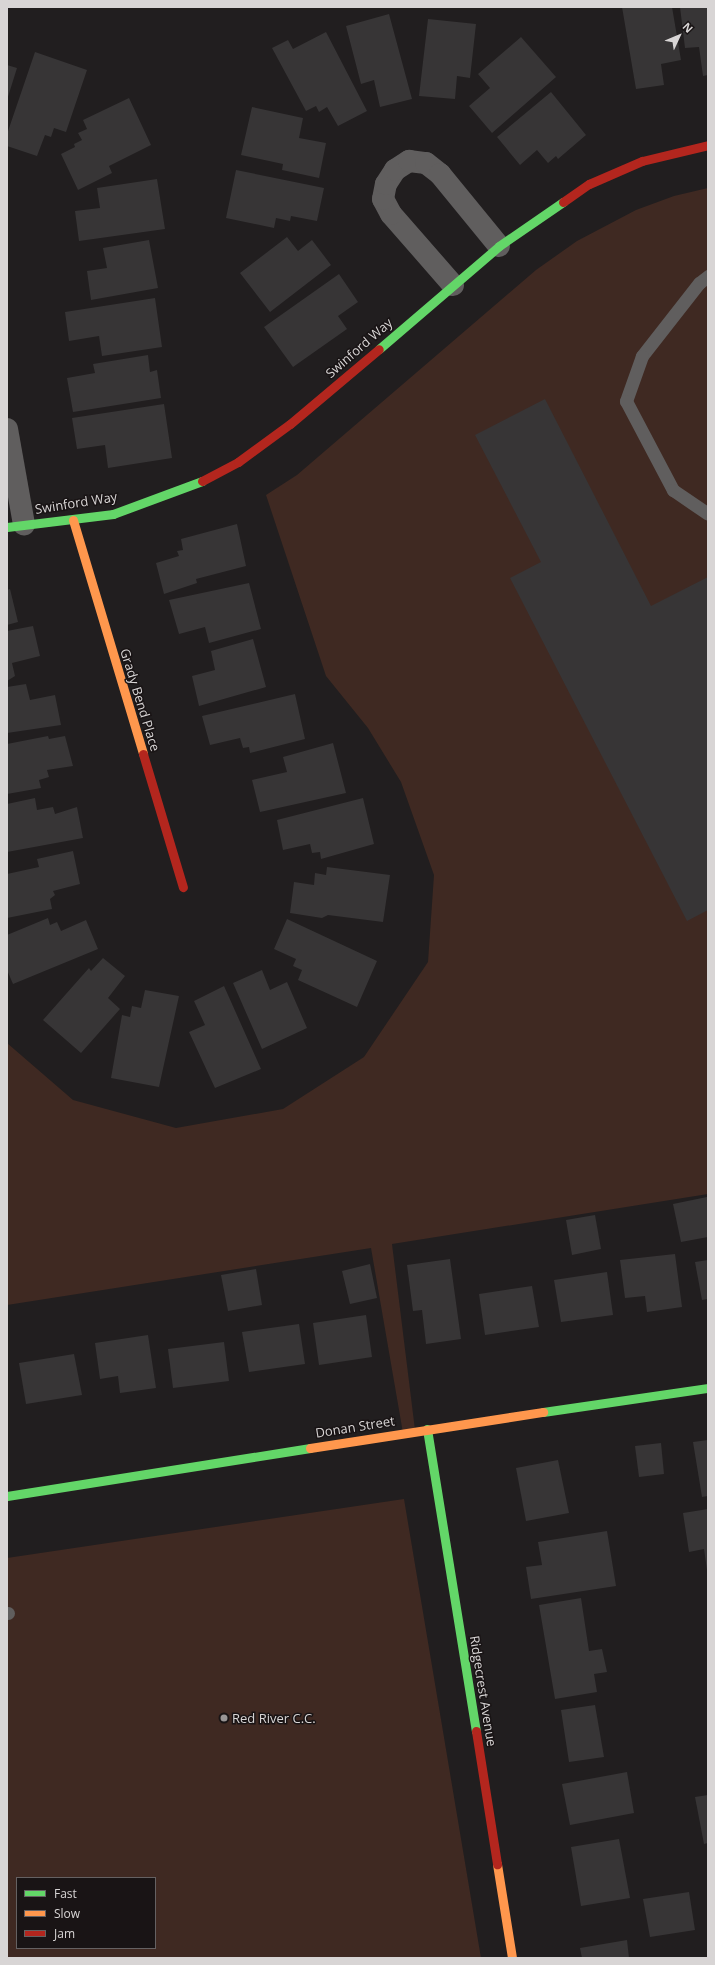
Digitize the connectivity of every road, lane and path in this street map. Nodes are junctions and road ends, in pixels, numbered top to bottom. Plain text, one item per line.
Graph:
1 (708, 145) edge
2 (499, 246) junction
3 (708, 276) edge
4 (453, 284) junction
5 (7, 429) edge
6 (708, 514) edge
7 (73, 520) junction
8 (15, 525) edge
9 (183, 887) dead end
10 (708, 1388) edge
11 (427, 1429) junction
12 (7, 1496) edge
13 (512, 1958) edge

1 - 2 street, Swinford Way
2 - 4 street, Swinford Way
2 - 4 street
3 - 6 lane
4 - 7 street, Swinford Way
5 - 8 street
7 - 8 street, Swinford Way
7 - 9 street, Grady Bend Place
10 - 11 street, Donan Street
11 - 12 street, Donan Street
11 - 13 street, Ridgecrest Avenue

